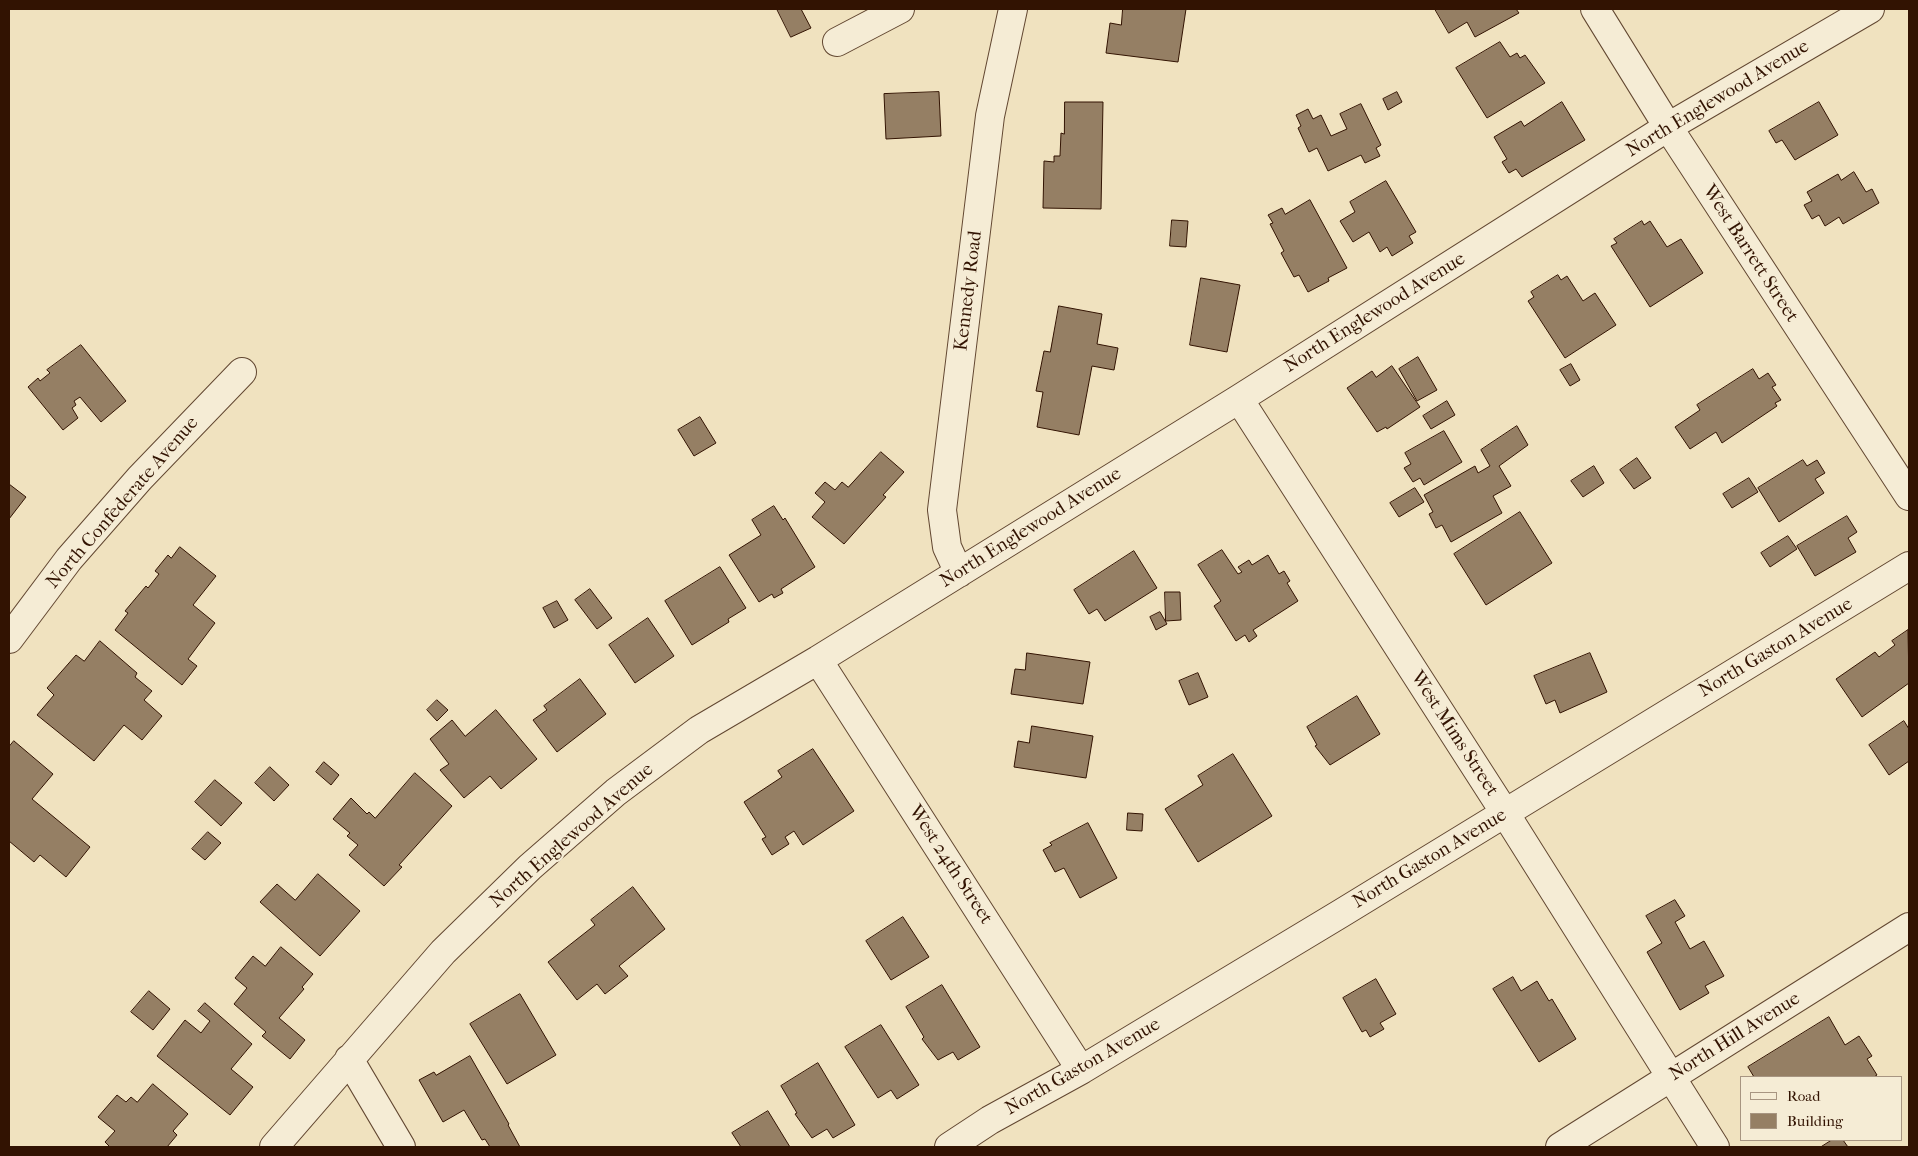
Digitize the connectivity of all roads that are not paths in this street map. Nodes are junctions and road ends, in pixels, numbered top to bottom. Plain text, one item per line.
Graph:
1 (900, 9) edge
2 (1013, 9) edge
3 (1595, 9) edge
4 (1870, 9) edge
5 (837, 42) dead end
6 (1668, 127) junction
7 (242, 372) dead end
8 (1239, 399) junction
9 (1909, 496) edge
10 (1909, 566) edge
11 (959, 573) junction
12 (9, 638) edge
13 (818, 660) junction
14 (1505, 813) junction
15 (1909, 927) edge
16 (349, 1060) junction
17 (1081, 1070) junction
18 (1670, 1078) junction
19 (274, 1147) edge
20 (401, 1147) edge
21 (948, 1147) edge
22 (1560, 1147) edge
23 (1714, 1147) edge

1 - 5 street
2 - 11 street, Kennedy Road
3 - 6 street, West Barrett Street
4 - 6 street, North Englewood Avenue
6 - 8 street, North Englewood Avenue
6 - 9 street, West Barrett Street
7 - 12 street, North Confederate Avenue
8 - 11 street, North Englewood Avenue
8 - 14 street, West Mims Street
10 - 14 street, North Gaston Avenue
11 - 13 street, North Englewood Avenue
13 - 16 street, North Englewood Avenue
13 - 17 street, West 24th Street
14 - 17 street, North Gaston Avenue
14 - 18 street, West Mims Street
15 - 18 street, North Hill Avenue
16 - 19 street, North Englewood Avenue
16 - 20 street
17 - 21 street, North Gaston Avenue
18 - 22 street, North Hill Avenue
18 - 23 street, West Mims Street

